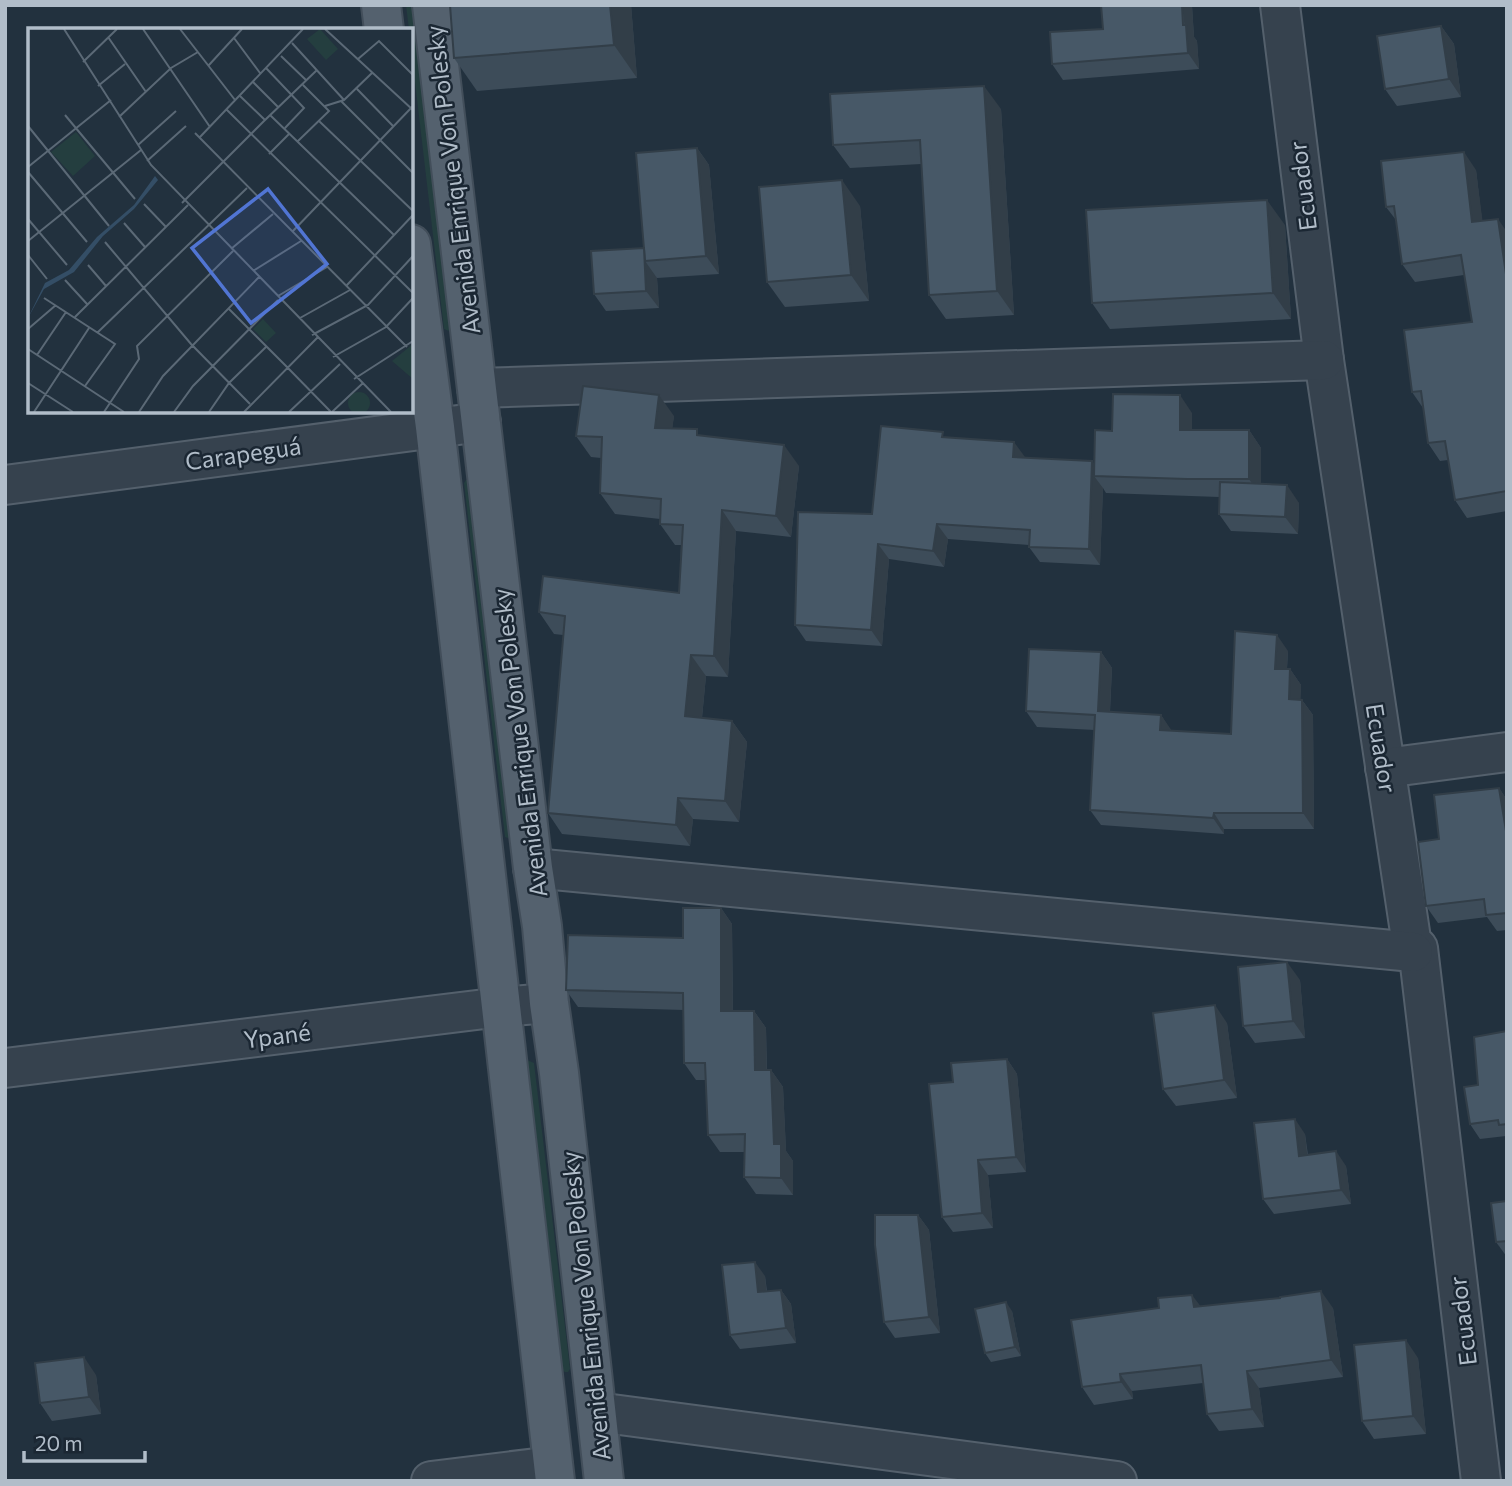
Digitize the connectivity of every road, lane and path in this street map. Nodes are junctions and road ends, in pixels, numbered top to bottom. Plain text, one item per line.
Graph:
1 (381, 5) edge
2 (432, 5) edge
3 (1280, 5) edge
4 (384, 28) edge
5 (413, 259) edge
6 (1324, 360) junction
7 (479, 405) junction
8 (435, 427) junction
9 (5, 485) edge
10 (1507, 752) edge
11 (1385, 768) junction
12 (533, 868) junction
13 (1413, 952) junction
14 (549, 1003) junction
15 (501, 1007) junction
16 (5, 1068) edge
17 (598, 1424) junction
18 (553, 1462) edge
19 (431, 1481) edge
20 (604, 1481) edge
21 (1117, 1481) edge
22 (1481, 1481) edge

1 - 4 main road, Avenida Enrique Von Polesky
2 - 7 main road, Avenida Enrique Von Polesky
3 - 6 street, Ecuador
5 - 8 main road, Avenida Enrique Von Polesky
6 - 7 street, Carapeguá
6 - 11 street, Ecuador
7 - 8 street, Carapeguá
7 - 12 main road, Avenida Enrique Von Polesky
8 - 9 street, Carapeguá
8 - 15 main road, Avenida Enrique Von Polesky
10 - 11 street
11 - 13 street, Ecuador
12 - 13 street
12 - 14 main road, Avenida Enrique Von Polesky
13 - 22 street, Ecuador
14 - 15 street, Ypané
14 - 17 main road, Avenida Enrique Von Polesky
15 - 16 street, Ypané
15 - 18 main road, Avenida Enrique Von Polesky
17 - 18 main road
17 - 20 main road, Avenida Enrique Von Polesky
17 - 21 street
18 - 19 street

